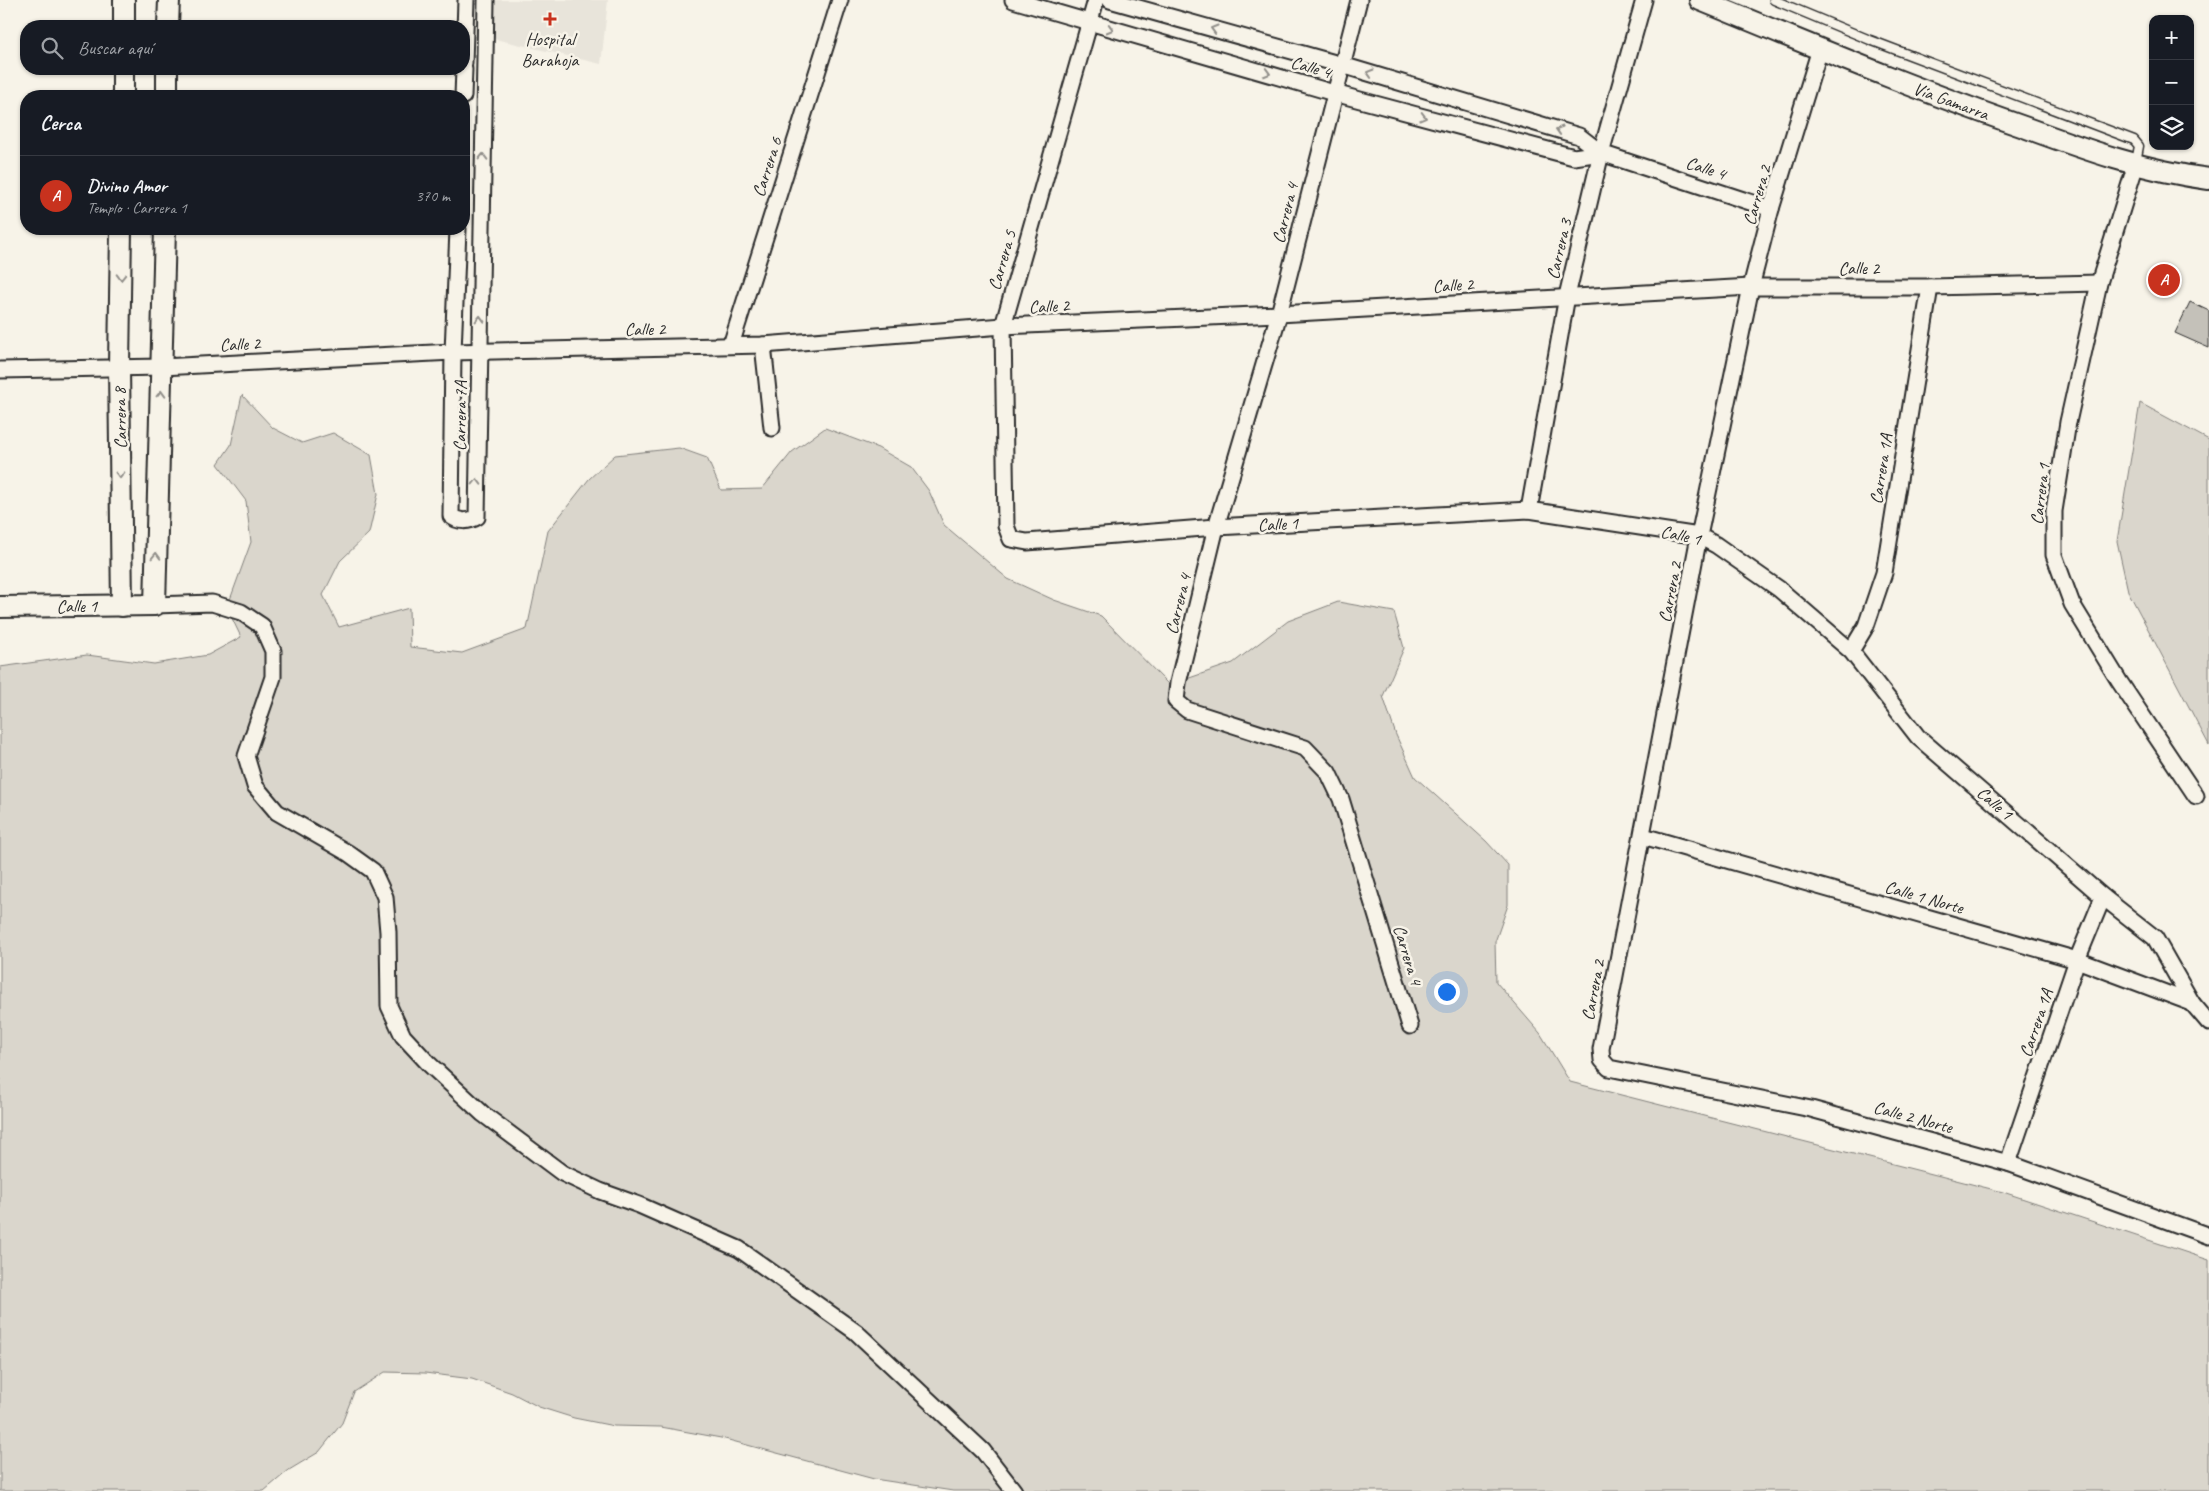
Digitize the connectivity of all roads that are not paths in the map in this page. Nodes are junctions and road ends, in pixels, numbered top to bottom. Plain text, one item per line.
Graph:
1 (124, 0) edge
2 (169, 0) edge
3 (466, 0) edge
4 (486, 0) edge
5 (840, 0) edge
6 (1014, 0) edge
7 (1096, 0) edge
8 (1110, 0) edge
9 (1359, 0) edge
10 (1644, 0) edge
11 (1700, 0) edge
12 (1774, 0) edge
13 (124, 20) edge
14 (168, 20) edge
15 (465, 20) edge
16 (1090, 23) junction
17 (1820, 49) junction
18 (1342, 65) junction
19 (124, 75) edge
20 (168, 75) edge
21 (464, 75) edge
22 (123, 90) edge
23 (167, 90) edge
24 (462, 90) edge
25 (1334, 93) junction
26 (1601, 153) junction
27 (2136, 164) junction
28 (2209, 179) edge
29 (1771, 209) junction
30 (121, 235) edge
31 (165, 235) edge
32 (458, 235) edge
33 (2099, 284) junction
34 (1751, 287) junction
35 (1930, 287) junction
36 (1567, 296) junction
37 (1278, 314) junction
38 (1003, 326) junction
39 (731, 345) junction
40 (763, 345) junction
41 (453, 352) junction
42 (480, 352) junction
43 (119, 367) junction
44 (162, 367) junction
45 (0, 370) edge
46 (772, 428) dead end
47 (1529, 510) junction
48 (1216, 527) junction
49 (1699, 536) junction
50 (1010, 538) joint
51 (155, 605) junction
52 (0, 606) edge
53 (122, 606) junction
54 (1851, 651) junction
55 (2196, 796) dead end
56 (1643, 836) junction
57 (2102, 897) junction
58 (2077, 960) junction
59 (2192, 1003) junction
60 (2209, 1023) edge
61 (1410, 1026) dead end
62 (1602, 1060) joint
63 (2008, 1163) junction
64 (2209, 1236) edge
65 (1014, 1491) edge

1 - 13 street
2 - 14 street
3 - 15 street
42 -> 4 street, Carrera 7A
5 - 39 street, Carrera 6
6 - 16 street, Calle 4
7 - 16 street, Carrera 5
18 -> 8 street, Calle 4
9 - 18 street, Carrera 4
10 - 26 street, Carrera 3
11 - 17 street, Vía Gamarra
12 - 27 lane
16 -> 25 street, Calle 4
16 - 38 street, Carrera 5
17 - 27 street, Vía Gamarra
17 - 29 street, Carrera 2
18 - 25 street, Carrera 4
26 -> 18 street, Calle 4
19 - 22 street
20 - 23 street
21 - 24 street
25 -> 26 street, Calle 4
25 - 37 street, Carrera 4
26 - 29 street, Calle 4
26 - 36 street, Carrera 3
27 - 28 street, Vía Gamarra
27 - 33 street, Carrera 1
29 - 34 street, Carrera 2
30 -> 43 street, Carrera 8
31 - 44 street
32 - 41 street, Carrera 7A
33 - 35 street, Calle 2
33 - 55 street, Carrera 1
34 - 35 street, Calle 2
34 - 36 street, Calle 2
34 - 49 street, Carrera 2
35 - 54 street, Carrera 1A
36 - 37 street, Calle 2
36 - 47 street, Carrera 3
37 - 38 street, Calle 2
37 - 48 street, Carrera 4
38 - 40 street, Calle 2
38 - 50 street, Carrera 5
39 - 40 street, Calle 2
39 - 42 street, Calle 2
40 - 46 street
41 - 42 street, Calle 2
41 -> 42 street, Carrera 7A
41 - 44 street, Calle 2
43 - 44 street, Calle 2
43 - 45 street, Calle 2
43 -> 53 street, Carrera 8
51 -> 44 street
47 - 48 street, Calle 1
47 - 49 street, Calle 1
48 - 50 street, Calle 1
48 - 61 street, Carrera 4
49 - 54 street, Calle 1
49 - 56 street, Carrera 2
51 - 53 street, Calle 1
51 - 65 street
52 - 53 street, Calle 1
54 - 57 street, Calle 1
56 - 58 street, Calle 1 Norte
56 - 62 street, Carrera 2
57 - 58 street, Carrera 1A
57 - 59 street, Calle 1
58 - 59 street, Calle 1 Norte
58 - 63 street, Carrera 1A
59 - 60 street, Calle 1
62 - 63 street, Calle 2 Norte
63 - 64 street, Calle 2 Norte

